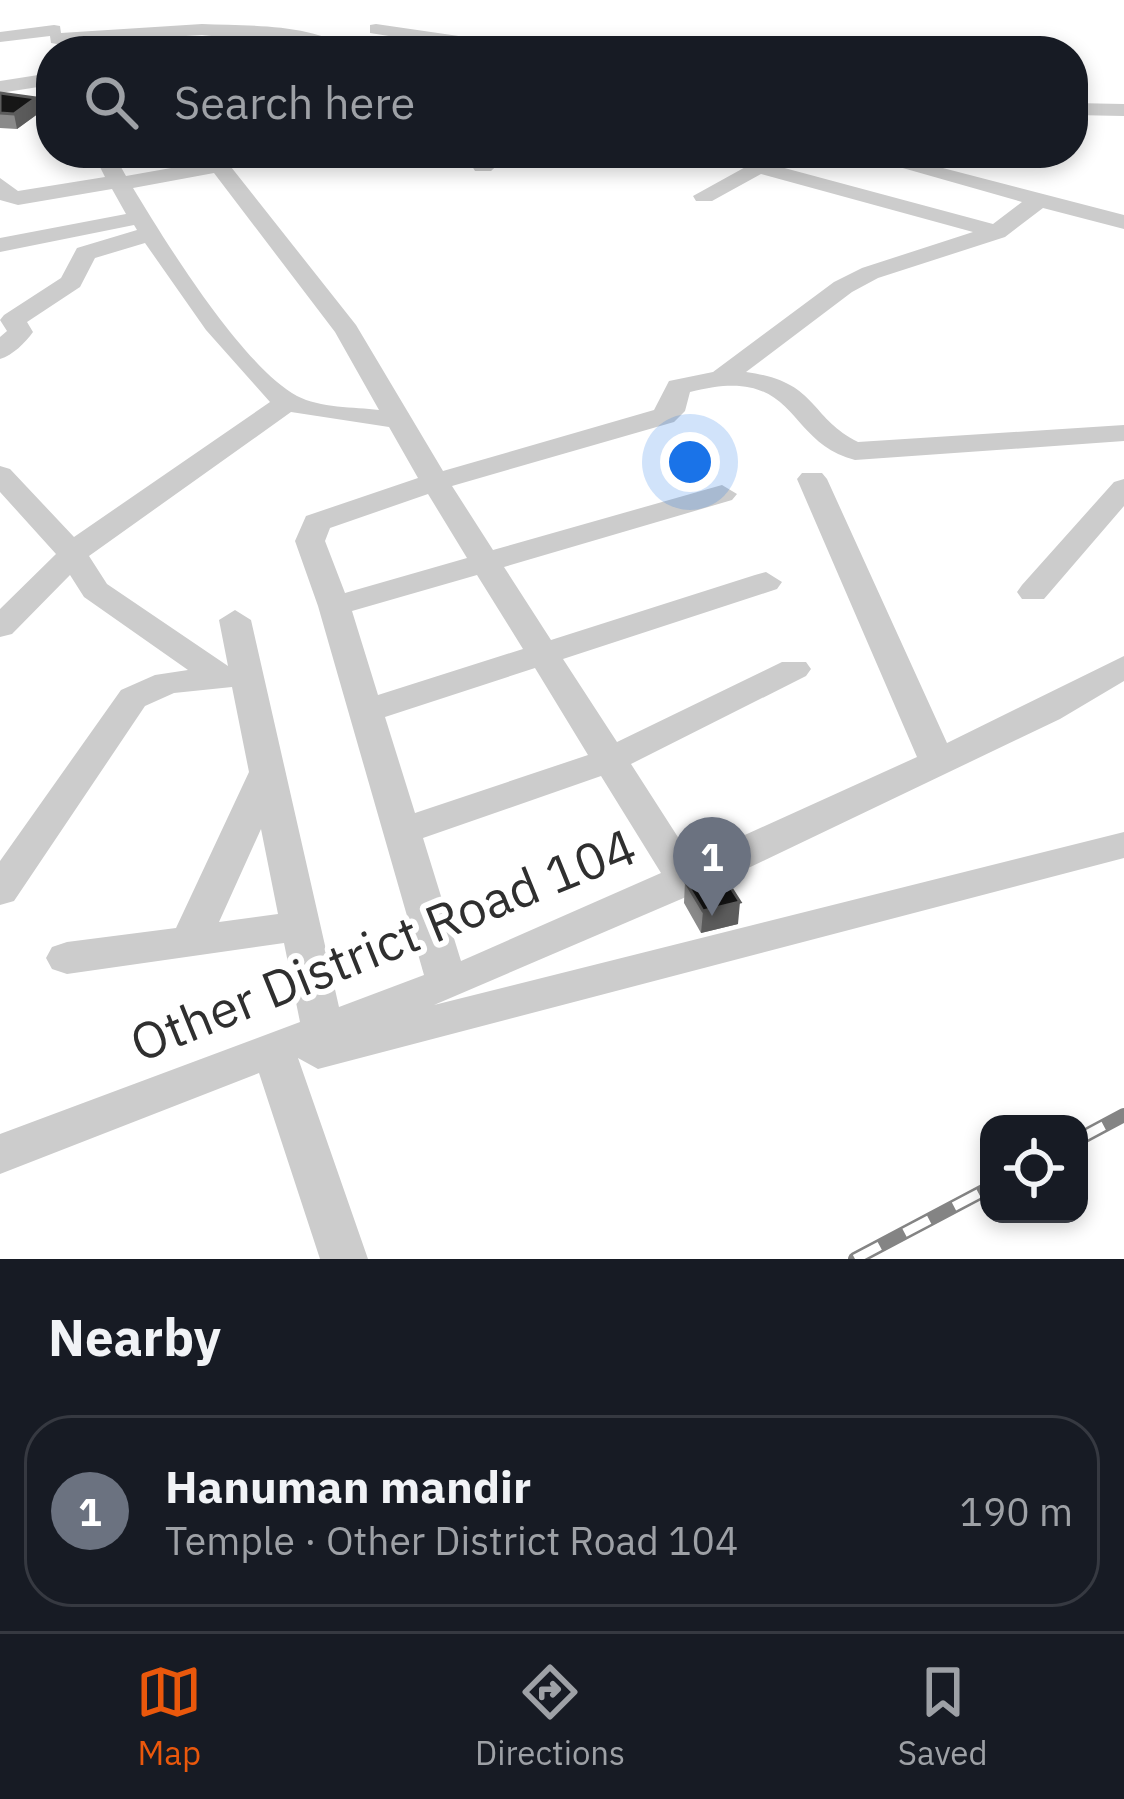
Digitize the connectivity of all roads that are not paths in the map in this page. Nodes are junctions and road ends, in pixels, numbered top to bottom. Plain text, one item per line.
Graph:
1 (407, 11) dead end
2 (376, 28) junction
3 (55, 33) edge
4 (274, 36) edge
5 (363, 36) edge
6 (435, 36) edge
7 (0, 37) edge
8 (36, 82) edge
9 (0, 88) edge
10 (1088, 109) edge
11 (1124, 110) edge
12 (110, 168) edge
13 (178, 168) edge
14 (221, 168) edge
15 (756, 168) edge
16 (762, 168) edge
17 (917, 168) edge
18 (117, 183) junction
19 (0, 185) edge
20 (704, 196) dead end
21 (1039, 200) junction
22 (1124, 222) edge
23 (147, 225) junction
24 (997, 232) junction
25 (2, 241) edge
26 (0, 351) edge
27 (720, 379) junction
28 (288, 402) junction
29 (397, 419) junction
30 (1124, 434) edge
31 (0, 475) edge
32 (812, 479) dead end
33 (435, 482) junction
34 (1124, 488) edge
35 (722, 494) dead end
36 (72, 553) junction
37 (487, 565) junction
38 (766, 582) dead end
39 (1033, 592) dead end
40 (334, 606) junction
41 (235, 620) dead end
42 (0, 627) edge
43 (543, 654) junction
44 (1124, 667) edge
45 (794, 669) dead end
46 (234, 676) junction
47 (366, 711) junction
48 (610, 760) junction
49 (938, 763) junction
50 (268, 771) junction
51 (403, 831) junction
52 (1124, 845) edge
53 (686, 880) junction
54 (0, 891) edge
55 (301, 926) junction
56 (190, 941) junction
57 (67, 958) dead end
58 (447, 983) junction
59 (323, 1031) junction
60 (278, 1063) junction
61 (155, 1095) junction
62 (2, 1151) edge
63 (344, 1259) edge

1 - 2 street
2 - 5 street
2 - 6 street
3 - 4 street
3 - 7 street
8 - 9 street
10 - 11 street
12 - 18 street
13 - 18 street
14 - 29 street
15 - 20 street
16 - 24 street
17 - 21 street
18 - 19 street
18 - 23 street
21 - 22 street
21 - 24 street
23 - 25 street
23 - 26 street
23 - 28 street
24 - 27 street
27 - 30 street
27 - 33 street
28 - 29 street
28 - 36 street
29 - 33 street
31 - 36 street
32 - 49 street
33 - 37 street
33 - 40 street
34 - 39 street
35 - 37 street
36 - 42 street
36 - 46 street
37 - 40 street
37 - 43 street
38 - 43 street
40 - 47 street
41 - 46 street
43 - 47 street
43 - 48 street
44 - 49 street, Other District Road 104
45 - 48 street
46 - 50 street
46 - 54 street
47 - 51 street
48 - 51 street
48 - 53 street
49 - 53 street, Other District Road 104
50 - 55 street
50 - 56 street
51 - 58 street
52 - 60 street
53 - 58 street, Other District Road 104
55 - 56 street
55 - 59 street
56 - 57 street
58 - 59 street, Other District Road 104
59 - 61 street, Other District Road 104
60 - 61 street
60 - 63 street
61 - 62 street, Other District Road 104

